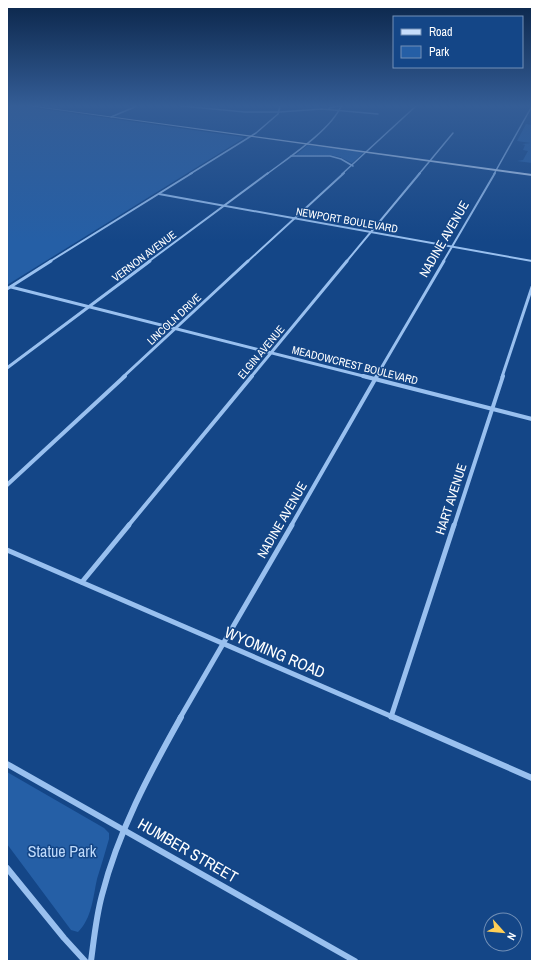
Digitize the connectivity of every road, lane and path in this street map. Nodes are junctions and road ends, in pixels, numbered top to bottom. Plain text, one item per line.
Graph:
1 (228, 151) edge
2 (297, 151) edge
3 (362, 151) edge
4 (438, 151) edge
5 (507, 151) edge
6 (368, 152) junction
7 (290, 156) junction
8 (430, 160) junction
9 (353, 166) junction
10 (496, 170) junction
11 (532, 175) edge
12 (160, 194) junction
13 (224, 206) junction
14 (296, 219) junction
15 (371, 232) junction
16 (452, 247) junction
17 (532, 261) edge
18 (532, 287) edge
19 (9, 288) edge
20 (89, 307) junction
21 (176, 329) junction
22 (271, 353) junction
23 (7, 368) edge
24 (375, 380) junction
25 (492, 409) junction
26 (532, 420) edge
27 (7, 485) edge
28 (7, 550) edge
29 (82, 582) junction
30 (222, 644) junction
31 (391, 717) junction
32 (7, 764) edge
33 (532, 778) edge
34 (122, 829) junction
35 (7, 868) edge
36 (85, 961) edge
37 (91, 961) edge
38 (355, 961) edge

1 - 12 street
2 - 7 street, VERNON AVENUE
3 - 6 street
4 - 8 street, ELGIN AVENUE
5 - 10 street, NADINE AVENUE
6 - 8 street
6 - 9 street, LINCOLN DRIVE
7 - 9 street
7 - 13 street, VERNON AVENUE
8 - 10 street
8 - 15 street, ELGIN AVENUE
9 - 14 street, LINCOLN DRIVE
10 - 11 street
10 - 16 street, NADINE AVENUE
12 - 13 street, NEWPORT BOULEVARD
12 - 19 street
13 - 14 street, NEWPORT BOULEVARD
13 - 20 street, VERNON AVENUE
14 - 15 street, NEWPORT BOULEVARD
14 - 21 street, LINCOLN DRIVE
15 - 16 street, NEWPORT BOULEVARD
15 - 22 street, ELGIN AVENUE
16 - 17 street, NEWPORT BOULEVARD
16 - 24 street, NADINE AVENUE
18 - 25 street, HART AVENUE
19 - 20 street, MEADOWCREST BOULEVARD
20 - 21 street, MEADOWCREST BOULEVARD
20 - 23 street, VERNON AVENUE
21 - 22 street, MEADOWCREST BOULEVARD
21 - 27 street, LINCOLN DRIVE
22 - 24 street, MEADOWCREST BOULEVARD
22 - 29 street, ELGIN AVENUE
24 - 25 street, MEADOWCREST BOULEVARD
24 - 30 street, NADINE AVENUE
25 - 26 street, MEADOWCREST BOULEVARD
25 - 31 street, HART AVENUE
28 - 29 street, WYOMING ROAD
29 - 30 street, WYOMING ROAD
30 - 31 street, WYOMING ROAD
30 - 34 street, NADINE AVENUE
31 - 33 street, WYOMING ROAD
32 - 34 street, HUMBER STREET
34 - 37 street, NADINE AVENUE
34 - 38 street, HUMBER STREET
35 - 36 street

